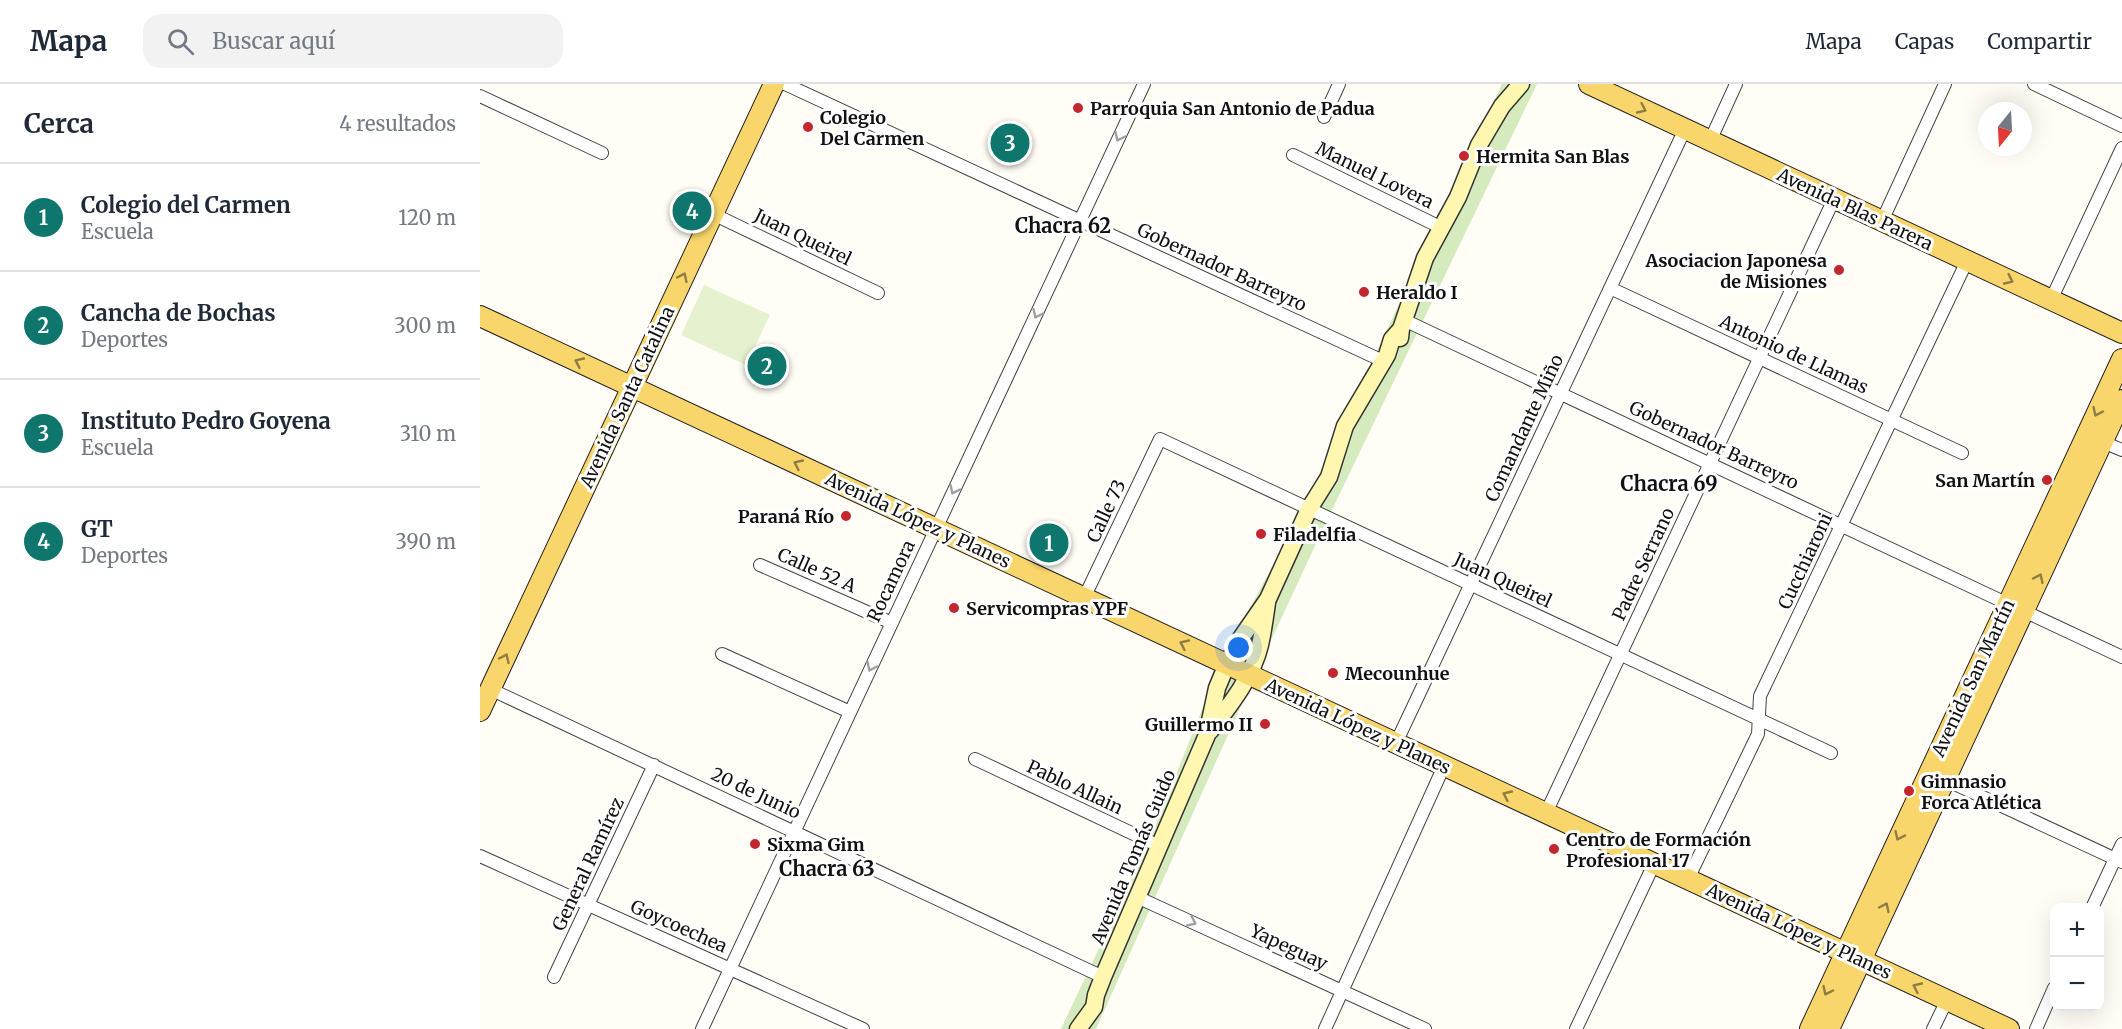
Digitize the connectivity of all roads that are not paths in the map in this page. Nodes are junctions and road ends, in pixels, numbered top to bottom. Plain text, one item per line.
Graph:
1 (774, 84) edge
2 (785, 84) edge
3 (1144, 84) edge
4 (1339, 84) edge
5 (1506, 84) edge
6 (1521, 84) edge
7 (1589, 84) edge
8 (1736, 84) edge
9 (1945, 84) edge
10 (2034, 84) edge
11 (480, 96) edge
12 (1502, 106) junction
13 (1324, 117) dead end
14 (2122, 126) edge
15 (1685, 129) junction
16 (1710, 141) junction
17 (2122, 148) edge
18 (602, 153) dead end
19 (1293, 155) dead end
20 (1834, 199) junction
21 (713, 214) junction
22 (1080, 221) junction
23 (1882, 221) junction
24 (1442, 228) junction
25 (1967, 261) junction
26 (1610, 288) junction
27 (878, 294) dead end
28 (2051, 300) junction
29 (480, 316) edge
30 (1402, 325) junction
31 (2122, 333) edge
32 (1385, 358) junction
33 (1760, 358) junction
34 (2122, 359) edge
35 (632, 387) junction
36 (1561, 393) junction
37 (2122, 400) edge
38 (1891, 420) junction
39 (1160, 439) joint
40 (2103, 442) junction
41 (2122, 450) edge
42 (1962, 453) dead end
43 (1710, 463) junction
44 (1309, 509) junction
45 (1842, 525) junction
46 (936, 528) junction
47 (760, 565) dead end
48 (1471, 585) junction
49 (1084, 598) junction
50 (1268, 599) junction
51 (2016, 608) junction
52 (892, 622) junction
53 (722, 654) dead end
54 (1621, 655) junction
55 (2122, 657) edge
56 (1227, 664) junction
57 (1248, 674) junction
58 (490, 689) junction
59 (480, 711) edge
60 (850, 712) junction
61 (1758, 719) junction
62 (1207, 735) junction
63 (1396, 743) junction
64 (1831, 753) dead end
65 (975, 759) dead end
66 (654, 765) junction
67 (1444, 766) junction
68 (1944, 779) junction
69 (1546, 813) junction
70 (794, 831) junction
71 (2122, 844) edge
72 (1159, 846) junction
73 (480, 856) edge
74 (2118, 861) edge
75 (1654, 864) junction
76 (1688, 879) junction
77 (1138, 898) junction
78 (2095, 903) edge
79 (588, 906) junction
80 (1853, 956) junction
81 (730, 969) junction
82 (554, 977) dead end
83 (1103, 977) junction
84 (1342, 991) junction
85 (2050, 999) edge
86 (1947, 1000) junction
87 (1081, 1024) edge
88 (702, 1029) edge
89 (863, 1029) edge
90 (1325, 1029) edge
91 (1425, 1029) edge
92 (1576, 1029) edge
93 (1810, 1029) edge
94 (1829, 1029) edge
95 (1933, 1029) edge
96 (2008, 1029) edge
97 (2036, 1029) edge

1 - 21 main road, Avenida Santa Catalina
2 - 22 street, Gobernador Barreyro
3 -> 22 street, Rocamora
4 - 13 street
5 - 12 main road, Avenida Tomás Guido
6 - 12 main road, Avenida Tomás Guido
7 -> 15 main road, Avenida Blas Parera
8 - 16 street
9 - 23 street
10 - 14 street
11 - 18 street
12 - 24 main road, Avenida Tomás Guido
15 - 16 main road, Avenida Blas Parera
15 - 26 street, Comandante Miño
16 - 20 main road, Avenida Blas Parera
17 - 28 street
19 - 24 street, Manuel Lovera
20 - 23 main road, Avenida Blas Parera
20 - 33 street, Padre Serrano
21 - 27 street, Juan Queirel
35 -> 21 main road, Avenida Santa Catalina
22 - 32 street, Gobernador Barreyro
22 -> 46 street, Rocamora
23 - 25 main road, Avenida Blas Parera
24 - 30 main road, Avenida Tomás Guido
25 -> 28 main road, Avenida Blas Parera
25 - 38 street, Cucchiaroni
26 - 33 street, Antonio de Llamas
26 - 36 street, Comandante Miño
28 - 31 main road, Avenida Blas Parera
35 -> 29 main road, Avenida López y Planes
30 - 32 main road, Avenida Tomás Guido
30 - 36 street, Gobernador Barreyro
32 - 44 main road, Avenida Tomás Guido
33 - 38 street, Antonio de Llamas
33 - 43 street, Padre Serrano
34 -> 51 main road, Avenida San Martín
46 -> 35 main road, Avenida López y Planes
58 -> 35 main road, Avenida Santa Catalina
36 - 43 street, Gobernador Barreyro
36 - 48 street, Comandante Miño
37 - 40 main road, Avenida San Martín
38 - 42 street, Antonio de Llamas
38 - 45 street, Cucchiaroni
39 - 44 street, Juan Queirel
39 - 49 street, Calle 73
40 - 41 street
51 -> 40 main road, Avenida San Martín
43 - 45 street, Gobernador Barreyro
43 - 54 street, Padre Serrano
44 - 48 street, Juan Queirel
44 - 50 main road, Avenida Tomás Guido
45 - 51 street, Gobernador Barreyro
45 - 61 street, Cucchiaroni
46 - 49 main road, Avenida López y Planes
46 - 52 street, Rocamora
47 - 52 street, Calle 52 A
48 - 54 street, Juan Queirel
48 - 63 street, Comandante Miño
56 -> 49 main road, Avenida López y Planes
50 - 56 main road, Avenida Tomás Guido
50 - 57 main road, Avenida Tomás Guido
51 - 55 street, Gobernador Barreyro
51 - 68 main road, Avenida San Martín
51 -> 80 main road, Avenida San Martín
52 -> 60 street, Rocamora
53 - 60 street
54 - 61 street, Juan Queirel
54 - 69 street, Padre Serrano
56 - 57 main road, Avenida López y Planes
56 - 62 main road, Avenida Tomás Guido
57 - 62 main road, Avenida Tomás Guido
57 - 63 main road, Avenida López y Planes
58 - 59 main road, Avenida Santa Catalina
58 - 66 street, 20 de Junio
60 - 70 street, Rocamora
61 - 64 street, Juan Queirel
61 - 76 street, Cucchiaroni
62 - 72 main road, Avenida Tomás Guido
63 - 67 main road, Avenida López y Planes
65 - 72 street, Pablo Allain
66 - 70 street, 20 de Junio
66 - 79 street, General Ramírez
69 -> 67 main road, Avenida López y Planes
67 - 84 street
68 - 74 street
80 -> 68 main road, Avenida San Martín
69 - 75 main road, Avenida López y Planes
70 - 81 street, Rocamora
70 - 83 street, 20 de Junio
71 - 74 street
72 - 77 main road, Avenida Tomás Guido
73 - 79 street, Goycoechea
74 - 78 street
75 - 76 main road, Avenida López y Planes
75 - 92 street
76 - 80 main road, Avenida López y Planes
77 - 83 main road, Avenida Tomás Guido
77 -> 84 street, Yapeguay
79 - 81 street, Goycoechea
79 - 82 street, General Ramírez
86 -> 80 main road, Avenida López y Planes
80 -> 93 main road, Avenida San Martín
80 - 94 main road, Avenida San Martín
81 - 88 street, Rocamora
81 - 89 street, Goycoechea
83 - 87 main road, Avenida Tomás Guido
84 - 90 street
84 - 91 street, Yapeguay
85 - 97 street
86 - 95 street
86 - 96 main road, Avenida López y Planes

